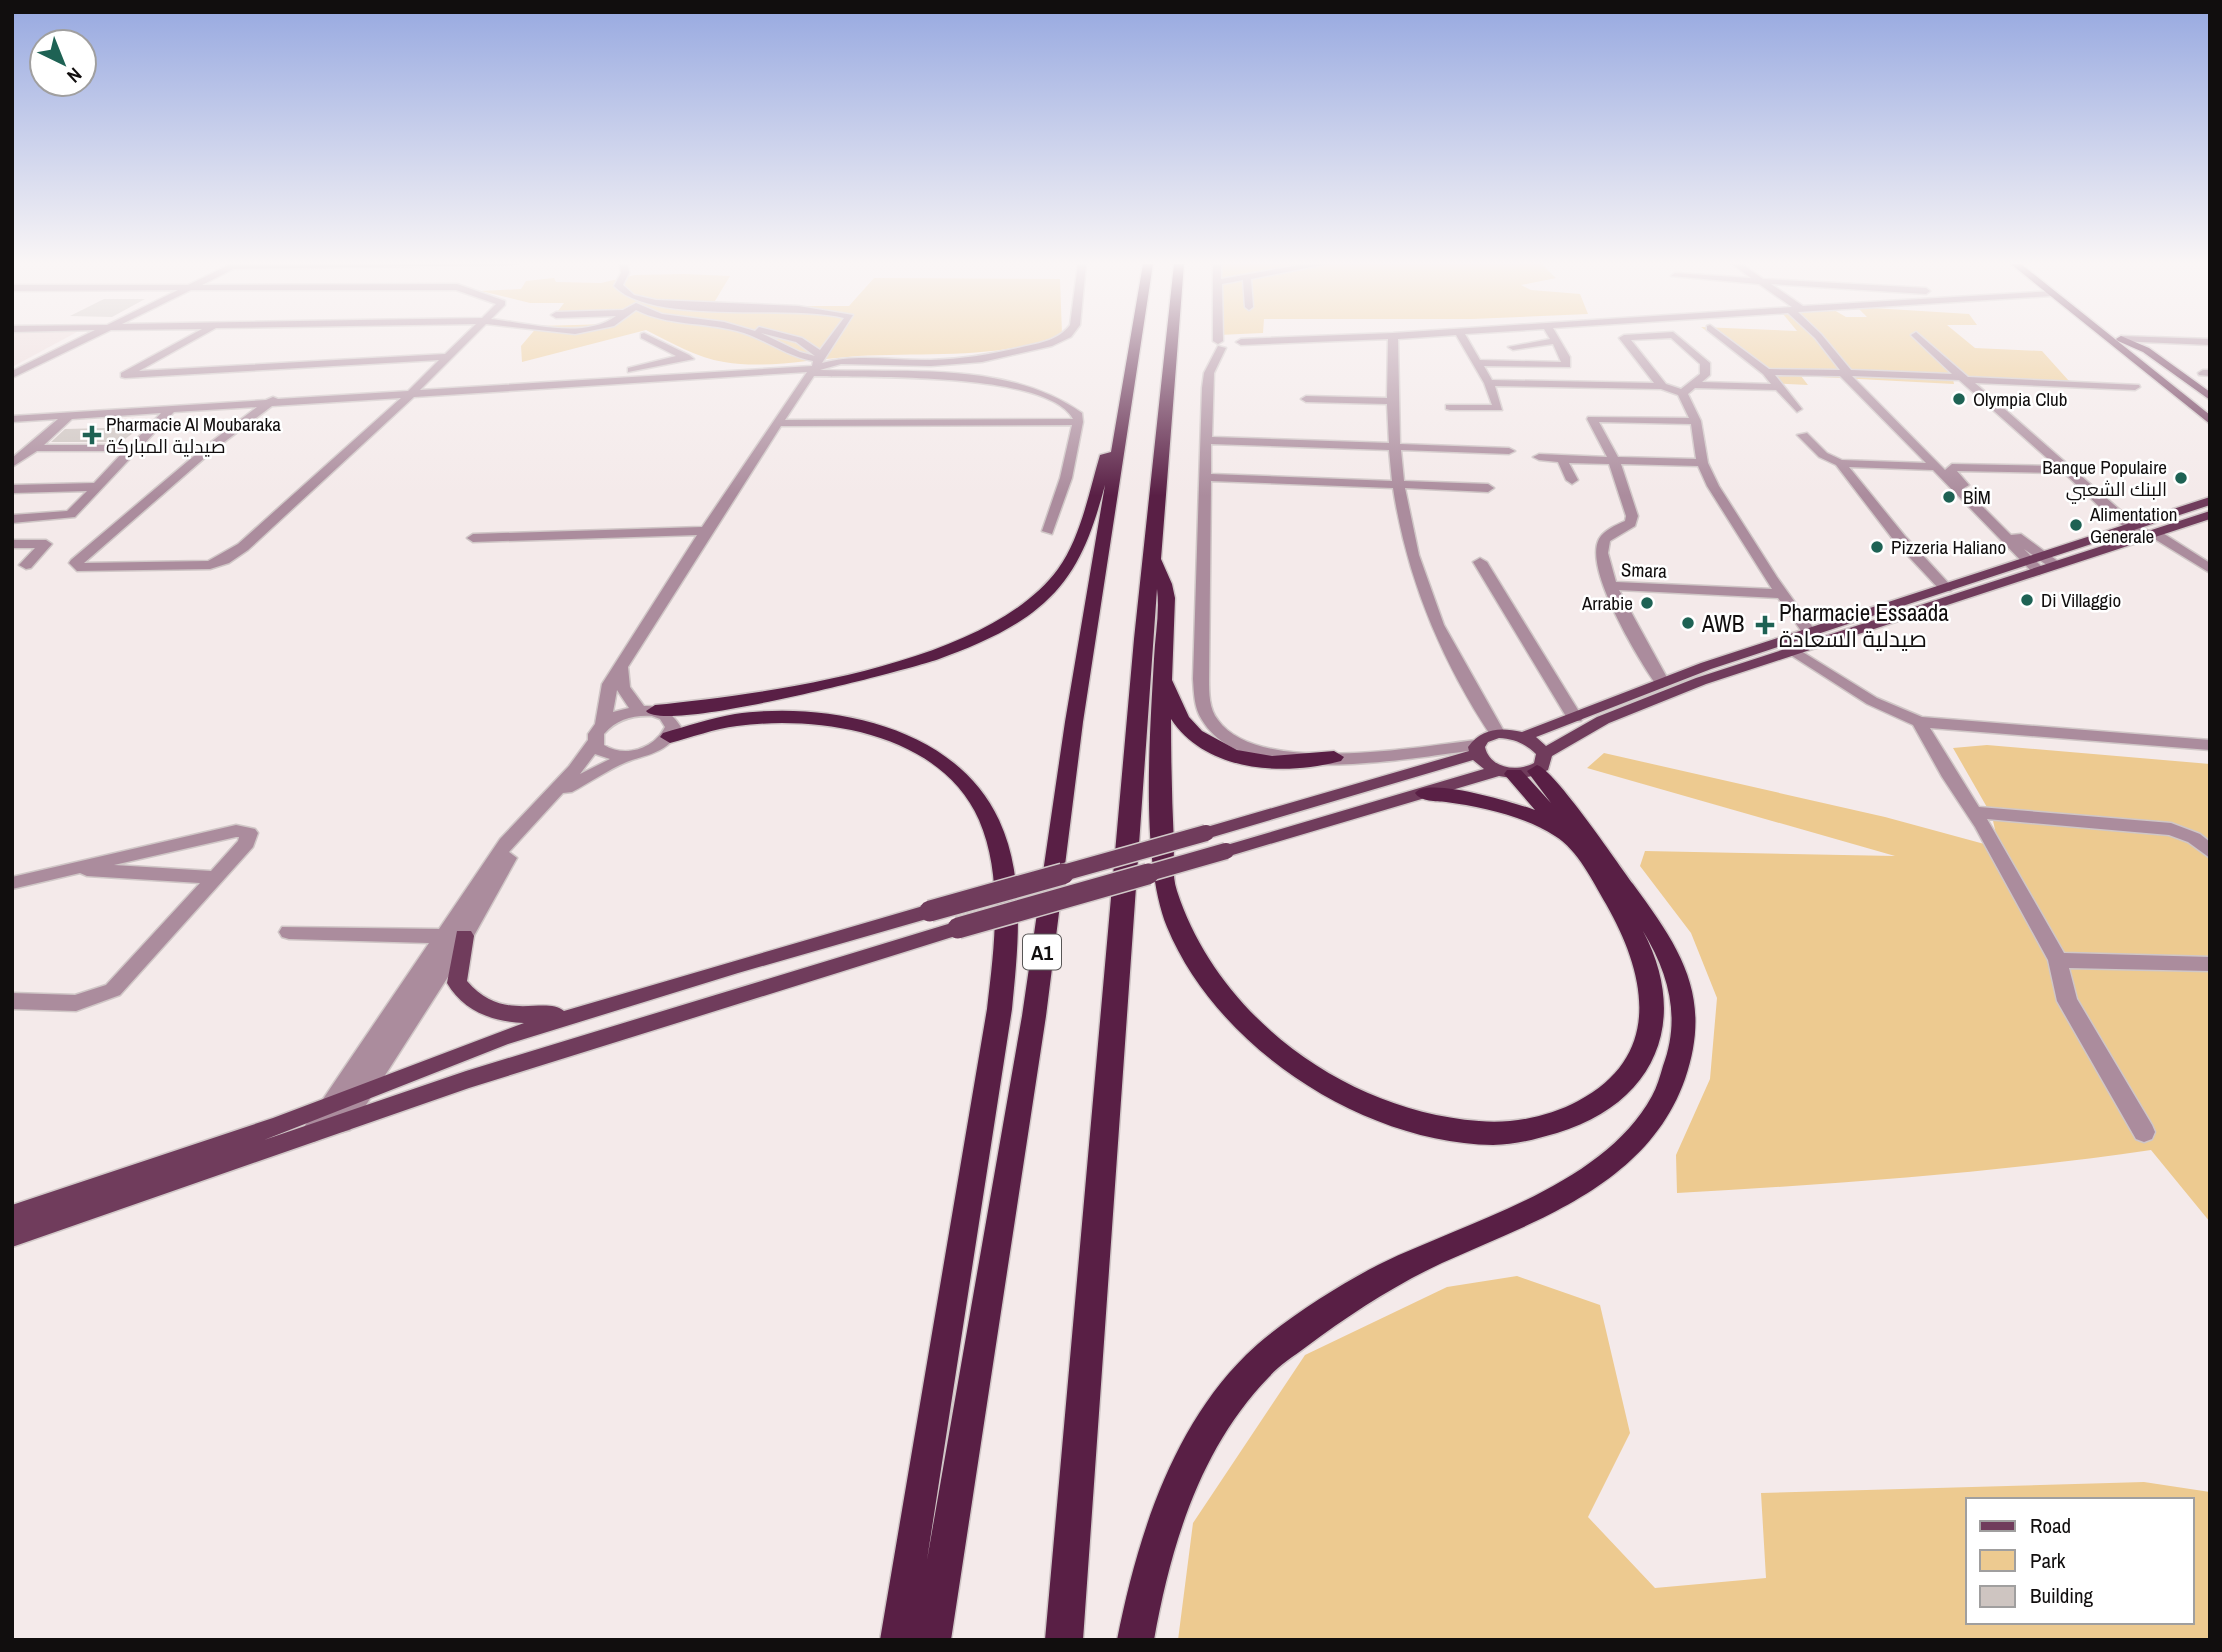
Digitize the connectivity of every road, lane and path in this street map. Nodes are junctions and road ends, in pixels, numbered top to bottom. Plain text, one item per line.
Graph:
1 (78, 341) edge
2 (186, 341) edge
3 (464, 341) edge
4 (654, 341) edge
5 (764, 341) edge
6 (800, 341) edge
7 (833, 341) edge
8 (1055, 341) edge
9 (1136, 341) edge
10 (1172, 341) edge
11 (1223, 341) edge
12 (1223, 341) edge
13 (1393, 341) edge
14 (1466, 341) edge
15 (1556, 341) joint
16 (1626, 341) edge
17 (1680, 341) edge
18 (1727, 341) edge
19 (1822, 341) edge
20 (1923, 341) edge
21 (2106, 341) edge
22 (2112, 341) edge
23 (2124, 341) edge
24 (2126, 341) edge
25 (2183, 341) edge
26 (2210, 342) edge
27 (1219, 344) junction
28 (1513, 347) dead end
29 (447, 357) junction
30 (686, 357) junction
31 (1480, 363) junction
32 (816, 364) junction
33 (1767, 372) junction
34 (717, 373) junction
35 (1846, 373) junction
36 (12, 374) edge
37 (1963, 379) junction
38 (581, 382) junction
39 (1489, 383) junction
40 (1697, 383) junction
41 (1662, 386) junction
42 (1780, 387) junction
43 (2135, 387) dead end
44 (1682, 393) junction
45 (408, 396) junction
46 (2210, 397) edge
47 (1306, 399) dead end
48 (273, 400) junction
49 (1126, 400) junction
50 (1390, 401) junction
51 (1450, 407) dead end
52 (2210, 408) edge
53 (1797, 409) dead end
54 (170, 410) junction
55 (259, 410) junction
56 (68, 416) junction
57 (12, 419) edge
58 (1696, 421) junction
59 (2210, 421) edge
60 (1078, 422) junction
61 (777, 423) junction
62 (2210, 434) edge
63 (1803, 435) dead end
64 (1207, 440) junction
65 (1395, 445) junction
66 (34, 448) junction
67 (136, 448) junction
68 (1509, 451) dead end
69 (1539, 457) dead end
70 (1565, 459) junction
71 (1611, 460) junction
72 (1702, 463) junction
73 (1840, 463) junction
74 (12, 464) edge
75 (1934, 467) junction
76 (2068, 470) junction
77 (1205, 477) junction
78 (1572, 480) dead end
79 (97, 487) junction
80 (1399, 487) junction
81 (1488, 488) dead end
82 (14, 491) edge
83 (2210, 501) edge
84 (2210, 515) edge
85 (12, 519) edge
86 (2132, 527) junction
87 (706, 531) junction
88 (1048, 531) dead end
89 (2151, 534) junction
90 (473, 538) dead end
91 (12, 544) edge
92 (1153, 559) junction
93 (2027, 561) junction
94 (1480, 562) dead end
95 (2040, 564) junction
96 (26, 565) dead end
97 (2210, 569) edge
98 (1612, 586) junction
99 (1946, 588) junction
100 (1782, 594) junction
101 (1809, 632) junction
102 (1822, 641) junction
103 (1787, 646) junction
104 (621, 667) junction
105 (1162, 672) junction
106 (1662, 683) junction
107 (647, 711) junction
108 (1575, 718) junction
109 (1919, 722) junction
110 (603, 724) junction
111 (1497, 733) junction
112 (670, 737) junction
113 (1523, 737) junction
114 (594, 743) junction
115 (2210, 745) edge
116 (1476, 750) junction
117 (628, 756) junction
118 (1334, 757) junction
119 (1523, 767) junction
120 (1424, 793) junction
121 (1973, 812) junction
122 (1566, 832) junction
123 (2210, 852) edge
124 (64, 868) junction
125 (216, 878) junction
126 (12, 883) edge
127 (289, 932) dead end
128 (455, 936) junction
129 (2059, 960) junction
130 (2210, 964) edge
131 (12, 1002) edge
132 (590, 1010) junction
133 (361, 1092) junction
134 (337, 1114) junction
135 (2144, 1132) dead end
136 (12, 1216) edge
137 (12, 1236) edge
138 (898, 1640) edge
139 (932, 1640) edge
140 (1064, 1640) edge
141 (1135, 1640) edge

1 - 36 street
2 - 29 street
3 - 29 street
4 - 30 street
5 - 32 street
6 - 32 street
7 - 32 street
8 - 32 street
9 - 49 highway, A1
10 - 92 highway
11 - 27 street
12 - 27 street
13 - 50 street
14 - 31 street
15 - 28 street
15 - 31 street
16 - 41 street
17 - 40 street
18 - 33 street
19 - 35 street
20 - 37 street
21 - 62 main road
22 - 59 main road
23 - 52 main road
24 - 46 main road
25 - 26 street
27 - 64 street
29 - 45 street
30 - 34 street
30 - 38 street
31 - 39 street
32 - 34 street
32 - 60 street
32 - 61 street
33 - 35 street
33 - 42 street
34 - 38 street
35 - 37 street
35 - 75 street
37 - 43 street
37 - 76 street
38 - 45 street
39 - 41 street
39 - 51 street
40 - 42 street
40 - 44 street
41 - 44 street
42 - 53 street
44 - 58 street
45 - 48 street
45 - 55 street
45 - 55 street
47 - 50 street
48 - 54 street
48 - 55 street
49 - 107 highway
49 - 139 highway, A1
50 - 65 street
54 - 55 street
54 - 56 street
54 - 67 street
56 - 57 street
56 - 66 street
58 - 71 street
58 - 72 street
60 - 61 street
60 - 88 street
61 - 87 street
63 - 73 street
64 - 65 street
64 - 77 street
65 - 68 street
65 - 80 street
66 - 67 street
66 - 74 street
67 - 79 street
69 - 70 street
70 - 71 street
70 - 78 street
71 - 72 street
71 - 98 street
72 - 100 street
73 - 75 street
73 - 99 street
75 - 93 street
76 - 86 street
76 - 95 street
77 - 80 street
77 - 118 street
79 - 82 street
79 - 85 street
80 - 81 street
80 - 111 street
83 - 86 main road
84 - 89 main road
86 - 89 street
86 - 95 main road
87 - 90 street
87 - 104 street
89 - 95 main road
89 - 97 street
91 - 96 street
92 - 105 highway
92 - 140 highway
93 - 95 main road
93 - 99 main road
94 - 108 street
95 - 102 main road
98 - 100 street, Smara
98 - 106 street, Smara
99 - 101 main road
100 - 101 street
101 - 102 street
101 - 103 main road
102 - 103 main road
103 - 106 main road
103 - 109 street
103 - 119 main road
104 - 107 street
104 - 110 street
105 - 118 highway
105 - 122 highway
106 - 108 main road
107 - 110 street
107 - 112 street
108 - 113 main road
109 - 115 street
109 - 121 street
110 - 114 street
111 - 113 main road
111 - 116 main road
112 - 117 street
112 - 138 highway
113 - 119 main road
114 - 117 street
114 - 128 street
116 - 118 street
116 - 119 main road
116 - 132 main road, bridge
117 - 128 street
119 - 120 main road
119 - 122 highway
119 - 141 highway
120 - 122 highway
120 - 134 main road, bridge
121 - 123 street
121 - 129 street
124 - 125 street
124 - 125 street
124 - 126 street
125 - 131 street
127 - 128 street
128 - 132 main road
128 - 133 street
128 - 134 street
129 - 130 street
129 - 135 street
132 - 133 main road
133 - 134 street
134 - 136 main road
134 - 137 main road

